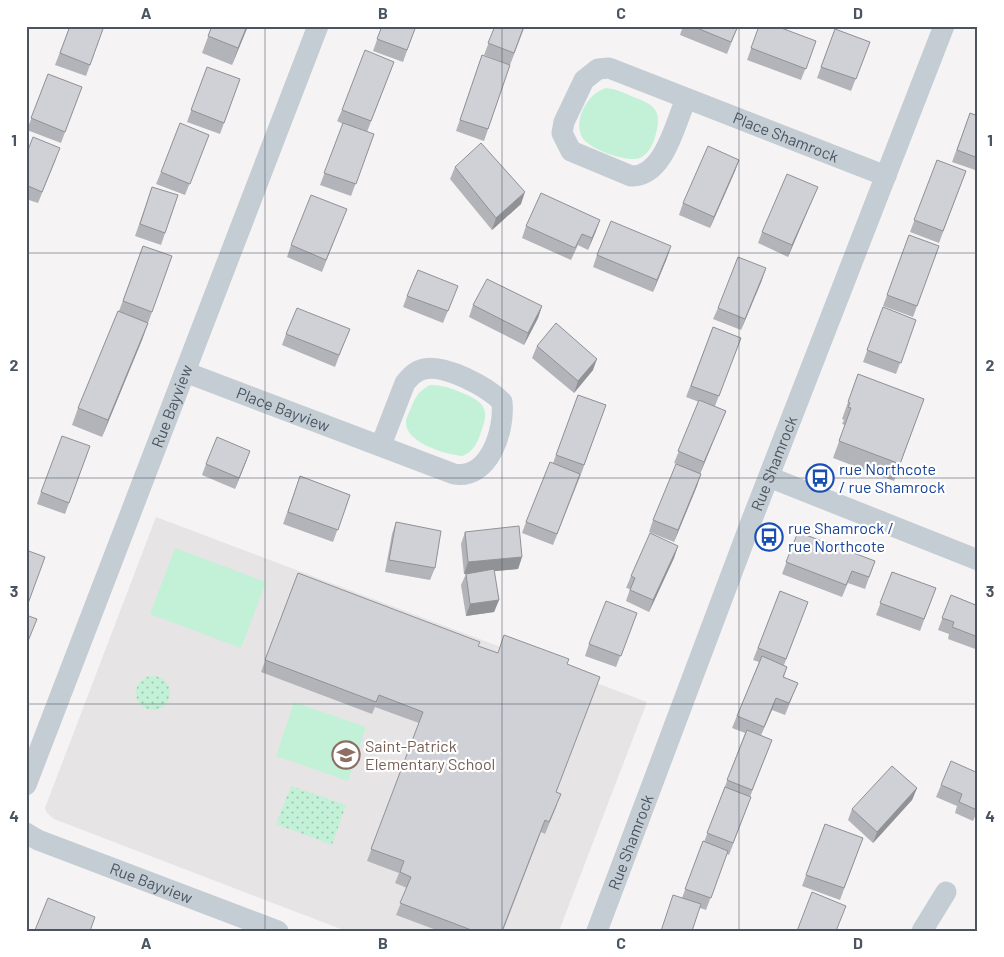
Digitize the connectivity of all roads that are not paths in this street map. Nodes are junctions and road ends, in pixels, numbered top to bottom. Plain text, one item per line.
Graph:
1 (318, 26) edge
2 (944, 26) edge
3 (686, 99) junction
4 (886, 176) junction
5 (185, 372) junction
6 (381, 445) junction
7 (769, 477) junction
8 (978, 560) edge
9 (26, 785) edge
10 (26, 833) edge
11 (946, 892) dead end
12 (274, 930) edge
13 (597, 931) edge
14 (922, 931) edge

1 - 5 street, Rue Bayview
2 - 4 street, Rue Shamrock
3 - 3 street, Place Shamrock
3 - 4 street, Place Shamrock
4 - 7 street, Rue Shamrock
5 - 6 street, Place Bayview
5 - 9 street, Rue Bayview
6 - 6 street, Place Bayview
7 - 8 street
7 - 13 street, Rue Shamrock
10 - 12 street, Rue Bayview
11 - 14 street

